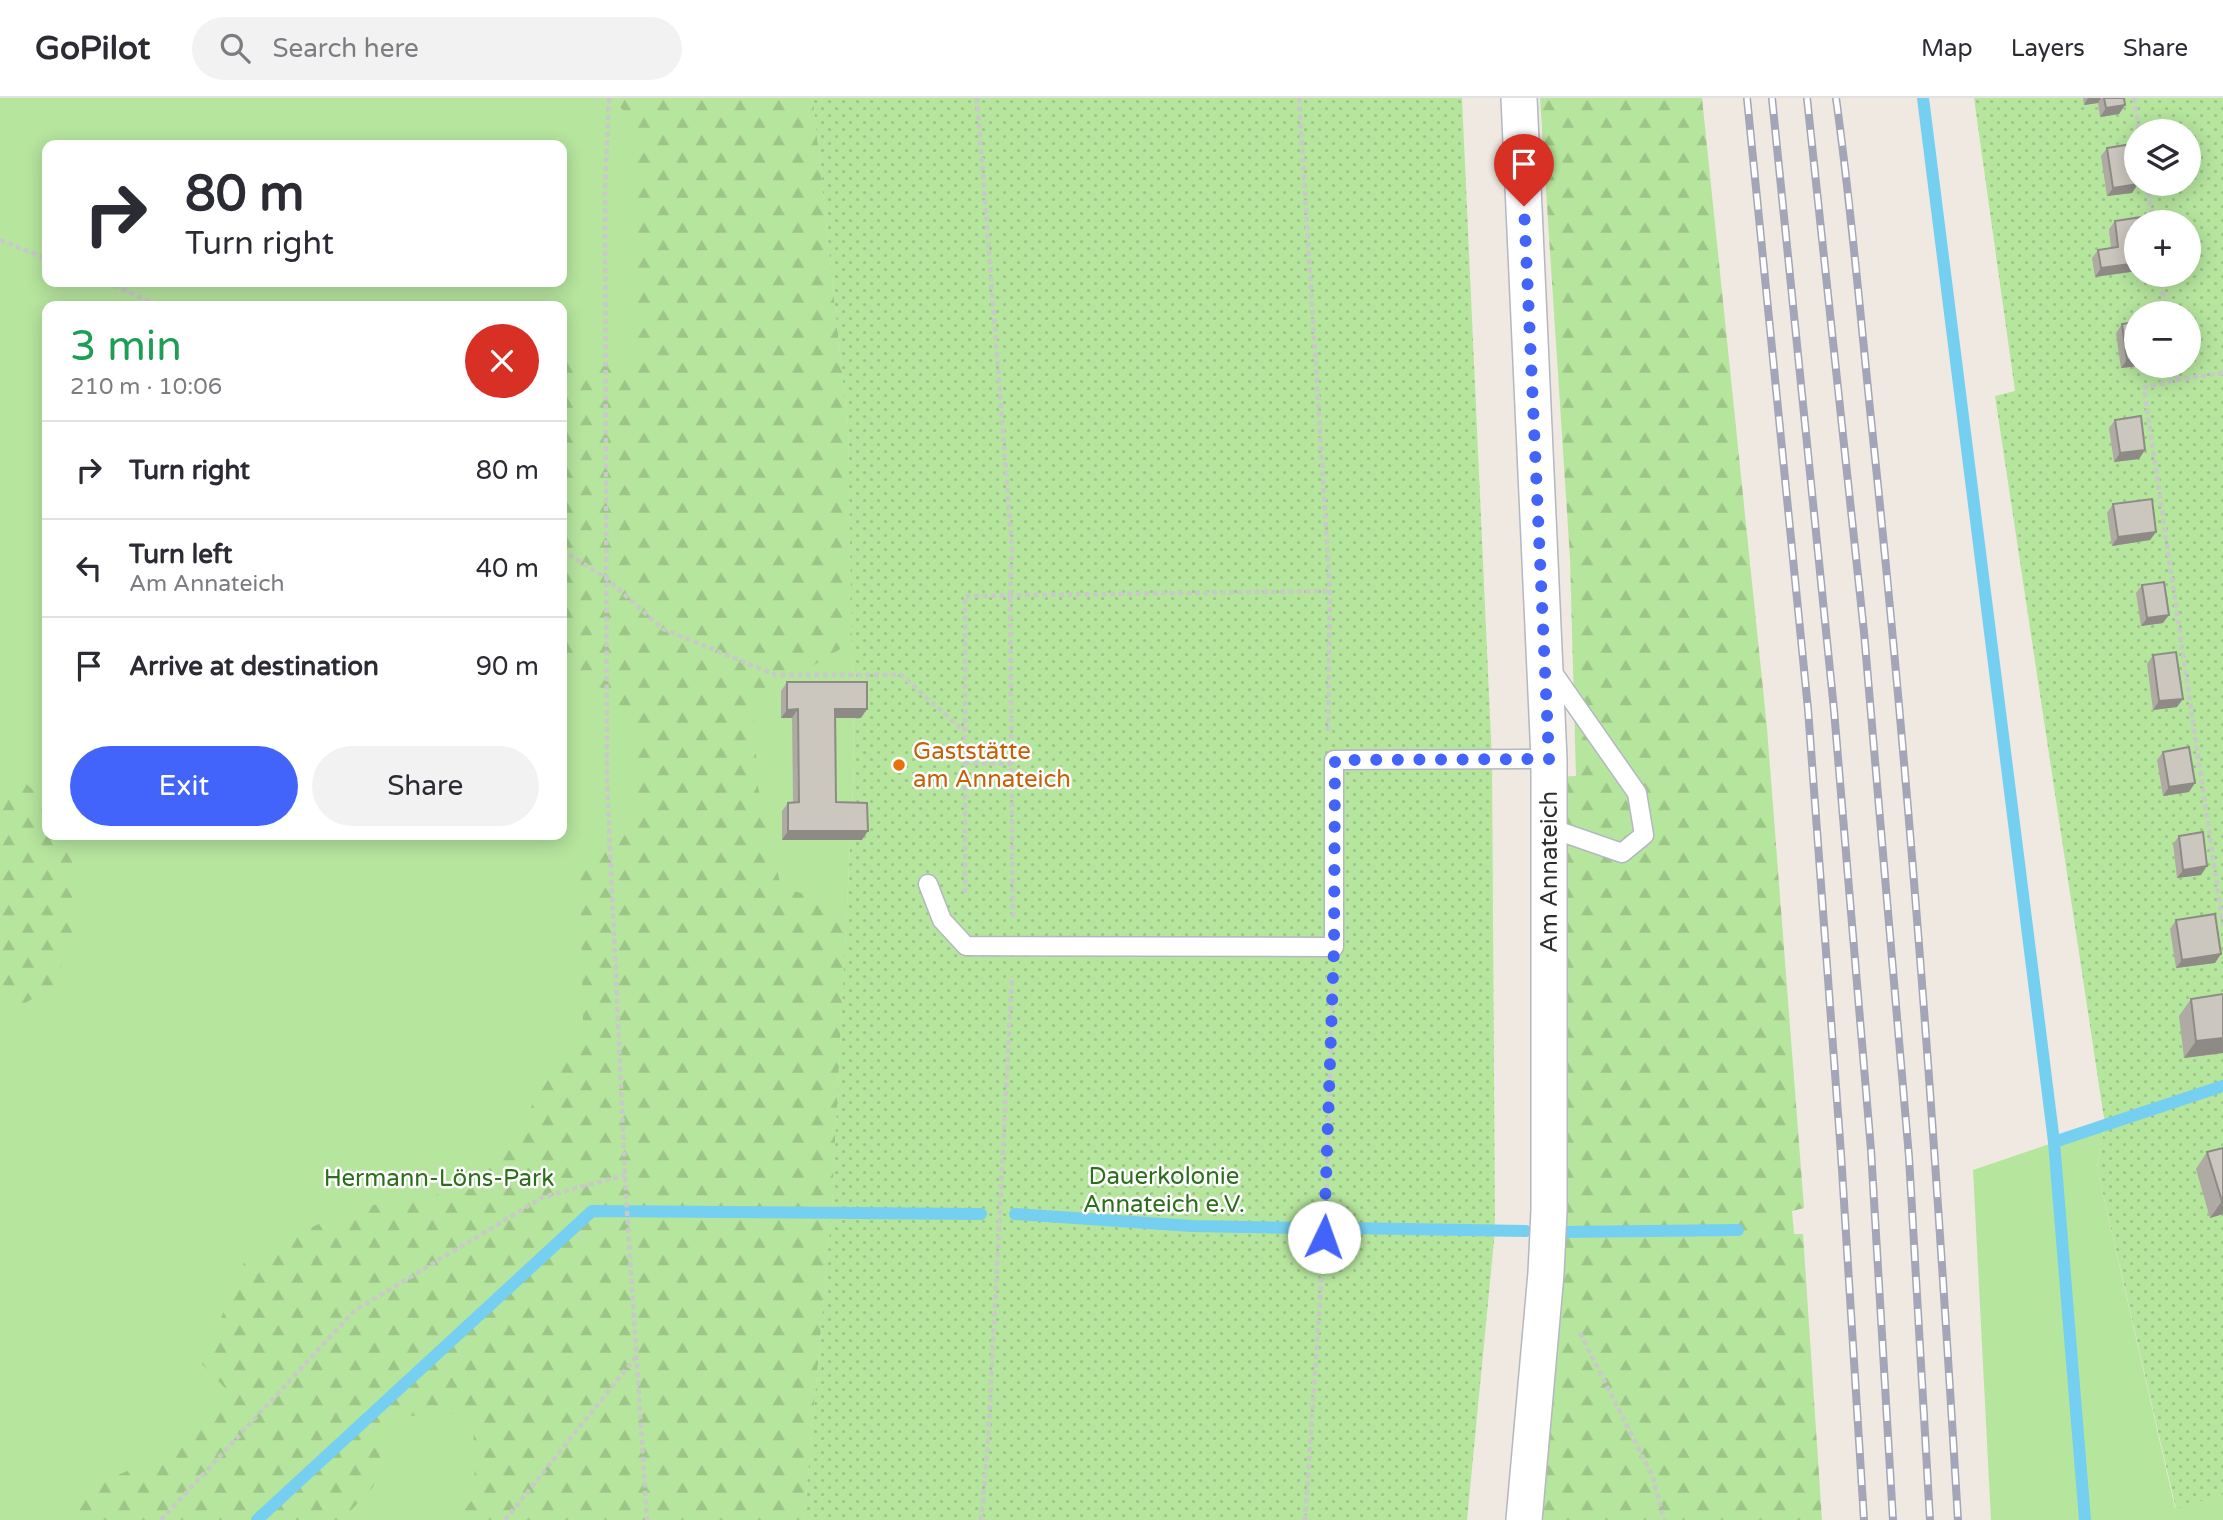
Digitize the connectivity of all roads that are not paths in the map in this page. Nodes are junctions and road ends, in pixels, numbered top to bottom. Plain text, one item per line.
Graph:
1 (1519, 98) edge
2 (1546, 663) junction
3 (1549, 759) junction
4 (1550, 828) junction
5 (928, 884) dead end
6 (1524, 1520) edge

1 - 2 street, Am Annateich
2 - 3 street, Am Annateich
2 - 4 lane
3 - 4 street, Am Annateich
3 - 5 lane
4 - 6 street, Am Annateich

